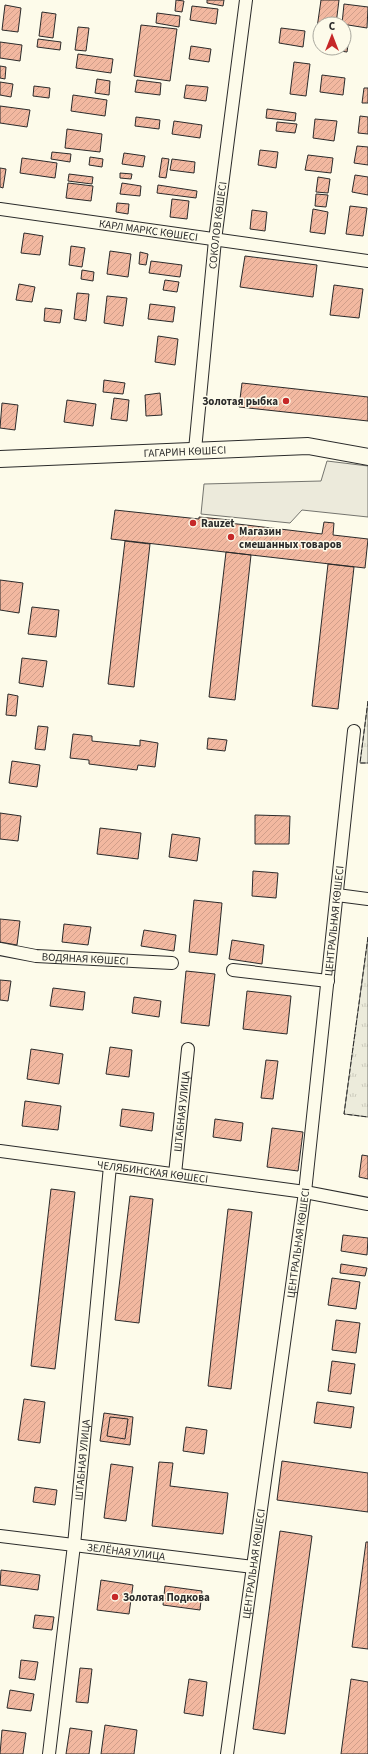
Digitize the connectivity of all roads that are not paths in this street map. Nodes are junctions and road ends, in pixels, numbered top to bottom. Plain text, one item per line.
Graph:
1 (246, 0) edge
2 (0, 209) edge
3 (215, 240) junction
4 (368, 261) edge
5 (195, 450) junction
6 (368, 458) edge
7 (0, 459) edge
8 (354, 731) dead end
9 (337, 895) junction
10 (368, 899) edge
11 (0, 949) edge
12 (172, 963) dead end
13 (233, 970) dead end
14 (328, 981) junction
15 (188, 1049) dead end
16 (0, 1151) edge
17 (110, 1166) junction
18 (175, 1174) junction
19 (305, 1192) junction
20 (368, 1204) edge
21 (0, 1536) edge
22 (74, 1545) junction
23 (253, 1567) junction
24 (49, 1754) edge
25 (226, 1754) edge

1 - 3 street, СОКОЛОВ КӨШЕСІ
2 - 3 street, КАРЛ МАРКС КӨШЕСІ
3 - 4 street, КАРЛ МАРКС КӨШЕСІ
3 - 5 street, СОКОЛОВ КӨШЕСІ
5 - 6 street, ГАГАРИН КӨШЕСІ
5 - 7 street, ГАГАРИН КӨШЕСІ
8 - 9 street, ЦЕНТРАЛЬНАЯ КӨШЕСІ
9 - 10 street
9 - 14 street, ЦЕНТРАЛЬНАЯ КӨШЕСІ
11 - 12 street, ВОДЯНАЯ КӨШЕСІ
13 - 14 street
14 - 19 street, ЦЕНТРАЛЬНАЯ КӨШЕСІ
15 - 18 street, ШТАБНАЯ УЛИЦА
16 - 17 street, ЧЕЛЯБИНСКАЯ КӨШЕСІ
17 - 18 street, ЧЕЛЯБИНСКАЯ КӨШЕСІ
17 - 22 street, ШТАБНАЯ УЛИЦА
18 - 19 street, ЧЕЛЯБИНСКАЯ КӨШЕСІ
19 - 20 street, ЧЕЛЯБИНСКАЯ КӨШЕСІ
19 - 23 street, ЦЕНТРАЛЬНАЯ КӨШЕСІ
21 - 22 street, ЗЕЛЁНАЯ УЛИЦА
22 - 23 street, ЗЕЛЁНАЯ УЛИЦА
22 - 24 street, ШТАБНАЯ УЛИЦА
23 - 25 street, ЦЕНТРАЛЬНАЯ КӨШЕСІ

